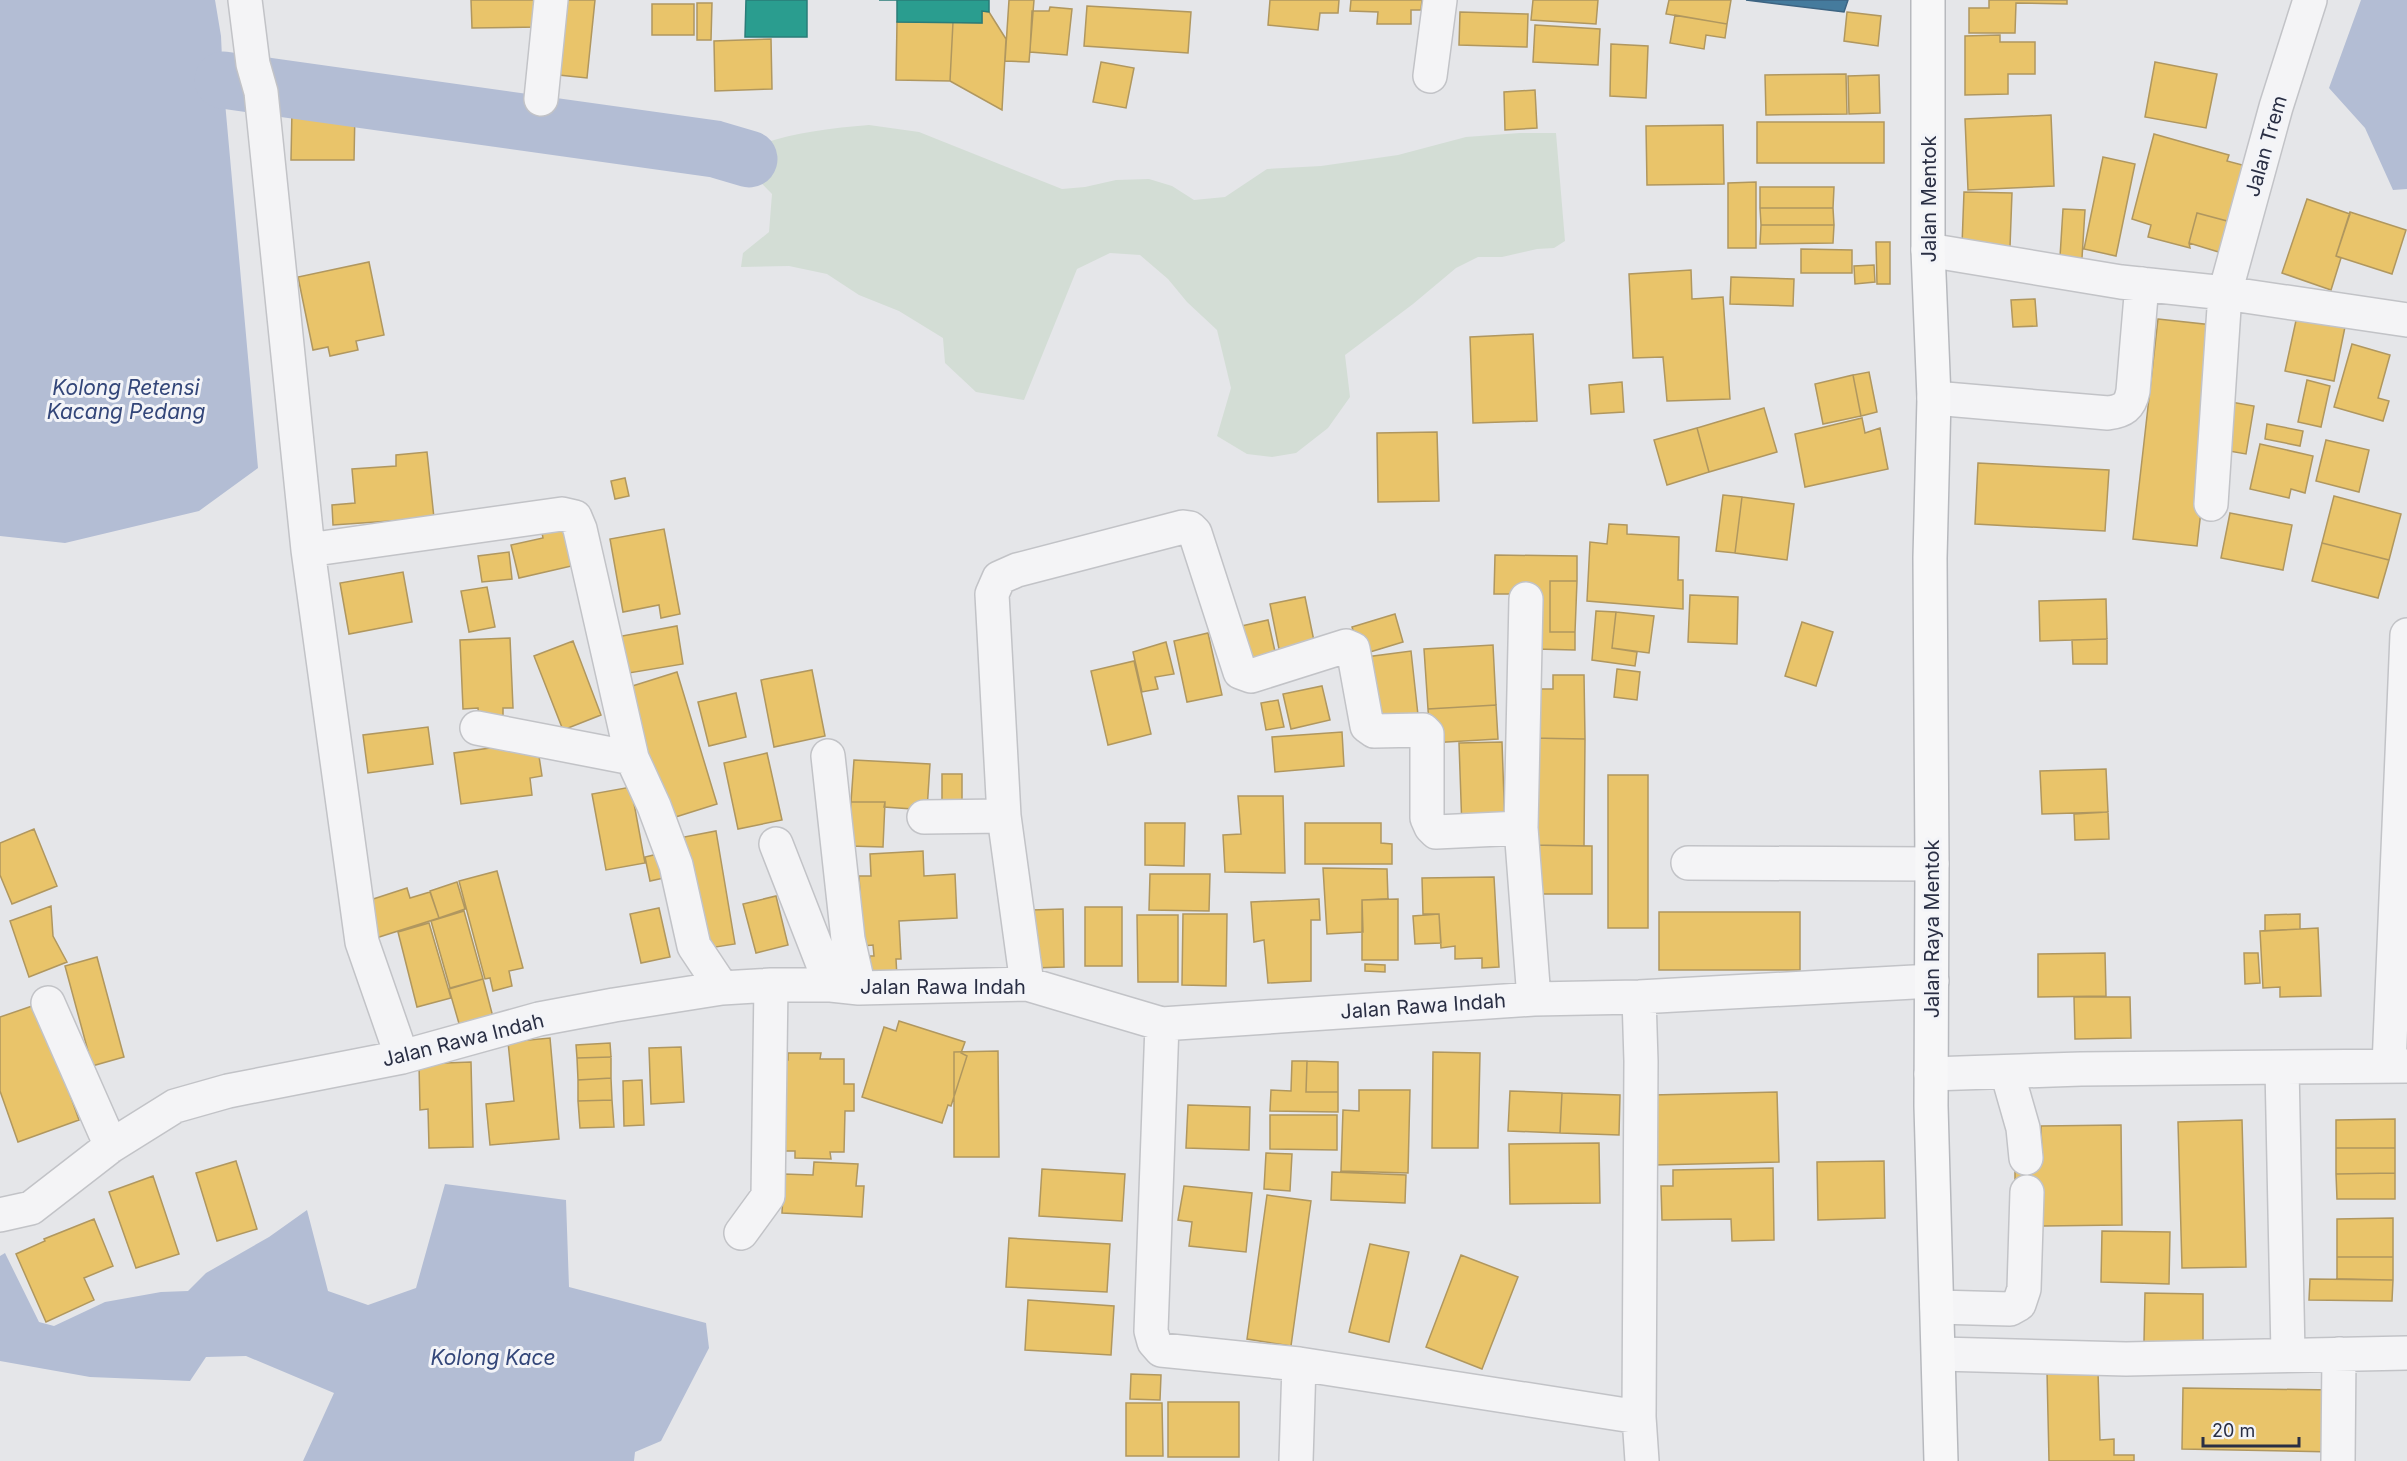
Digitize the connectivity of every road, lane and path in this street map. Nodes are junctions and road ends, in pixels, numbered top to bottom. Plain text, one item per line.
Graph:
1 (245, 0) edge
2 (552, 0) edge
3 (1440, 0) edge
4 (1928, 0) edge
5 (2310, 0) edge
6 (1430, 76) dead end
7 (541, 99) dead end
8 (1928, 250) junction
9 (2142, 284) junction
10 (2225, 292) junction
11 (2407, 320) edge
12 (1934, 398) junction
13 (2211, 504) dead end
14 (308, 550) junction
15 (1526, 599) dead end
16 (2407, 635) edge
17 (477, 728) dead end
18 (828, 756) dead end
19 (632, 758) junction
20 (1004, 816) junction
21 (924, 817) dead end
22 (1521, 828) junction
23 (776, 844) dead end
24 (1688, 864) dead end
25 (1932, 864) junction
26 (1932, 981) junction
27 (1027, 984) junction
28 (771, 985) junction
29 (845, 987) junction
30 (722, 988) junction
31 (1638, 997) junction
32 (1534, 999) junction
33 (48, 1003) dead end
34 (1162, 1024) junction
35 (402, 1058) junction
36 (2398, 1066) edge
37 (2282, 1068) junction
38 (2007, 1072) junction
39 (1931, 1074) junction
40 (111, 1146) junction
41 (2026, 1158) dead end
42 (2027, 1192) dead end
43 (0, 1215) edge
44 (741, 1233) dead end
45 (1937, 1307) junction
46 (1940, 1353) junction
47 (2407, 1353) edge
48 (2288, 1354) junction
49 (2339, 1354) junction
50 (1299, 1364) junction
51 (1639, 1417) junction
52 (1296, 1461) edge
53 (1642, 1461) edge
54 (1941, 1461) edge
55 (2338, 1461) edge

1 - 14 street
2 - 7 street
3 - 6 street
4 - 8 highway, Jalan Mentok
5 - 10 street, Jalan Trem
8 - 9 street
8 - 12 highway, Jalan Mentok
9 - 10 street
9 - 12 street
10 - 11 street
10 - 13 street, Jalan Trem
12 - 25 highway, Jalan Raya Mentok
14 - 19 street
14 - 35 street
15 - 22 street
16 - 36 street
17 - 19 street
18 - 29 street
19 - 30 street
20 - 21 street
20 - 22 street
20 - 27 street
22 - 32 street
23 - 29 street
24 - 25 street
25 - 26 highway, Jalan Raya Mentok
26 - 31 street, Jalan Rawa Indah
26 - 39 highway, Jalan Raya Mentok
27 - 29 street, Jalan Rawa Indah
27 - 34 street, Jalan Rawa Indah
28 - 29 street, Jalan Rawa Indah
28 - 30 street, Jalan Rawa Indah
28 - 44 street
30 - 35 street, Jalan Rawa Indah
31 - 32 street, Jalan Rawa Indah
31 - 51 street
32 - 34 street, Jalan Rawa Indah
33 - 40 street
34 - 50 street
35 - 40 street, Jalan Rawa Indah
36 - 37 street
37 - 38 street
37 - 48 street
38 - 39 street
38 - 41 street
39 - 45 highway, Jalan Raya Mentok
40 - 43 street, Jalan Rawa Indah
42 - 45 street
45 - 46 highway, Jalan Raya Mentok
46 - 48 street
46 - 54 highway, Jalan Raya Mentok
47 - 49 street
48 - 49 street
49 - 55 street
50 - 51 street
50 - 52 street
51 - 53 street

